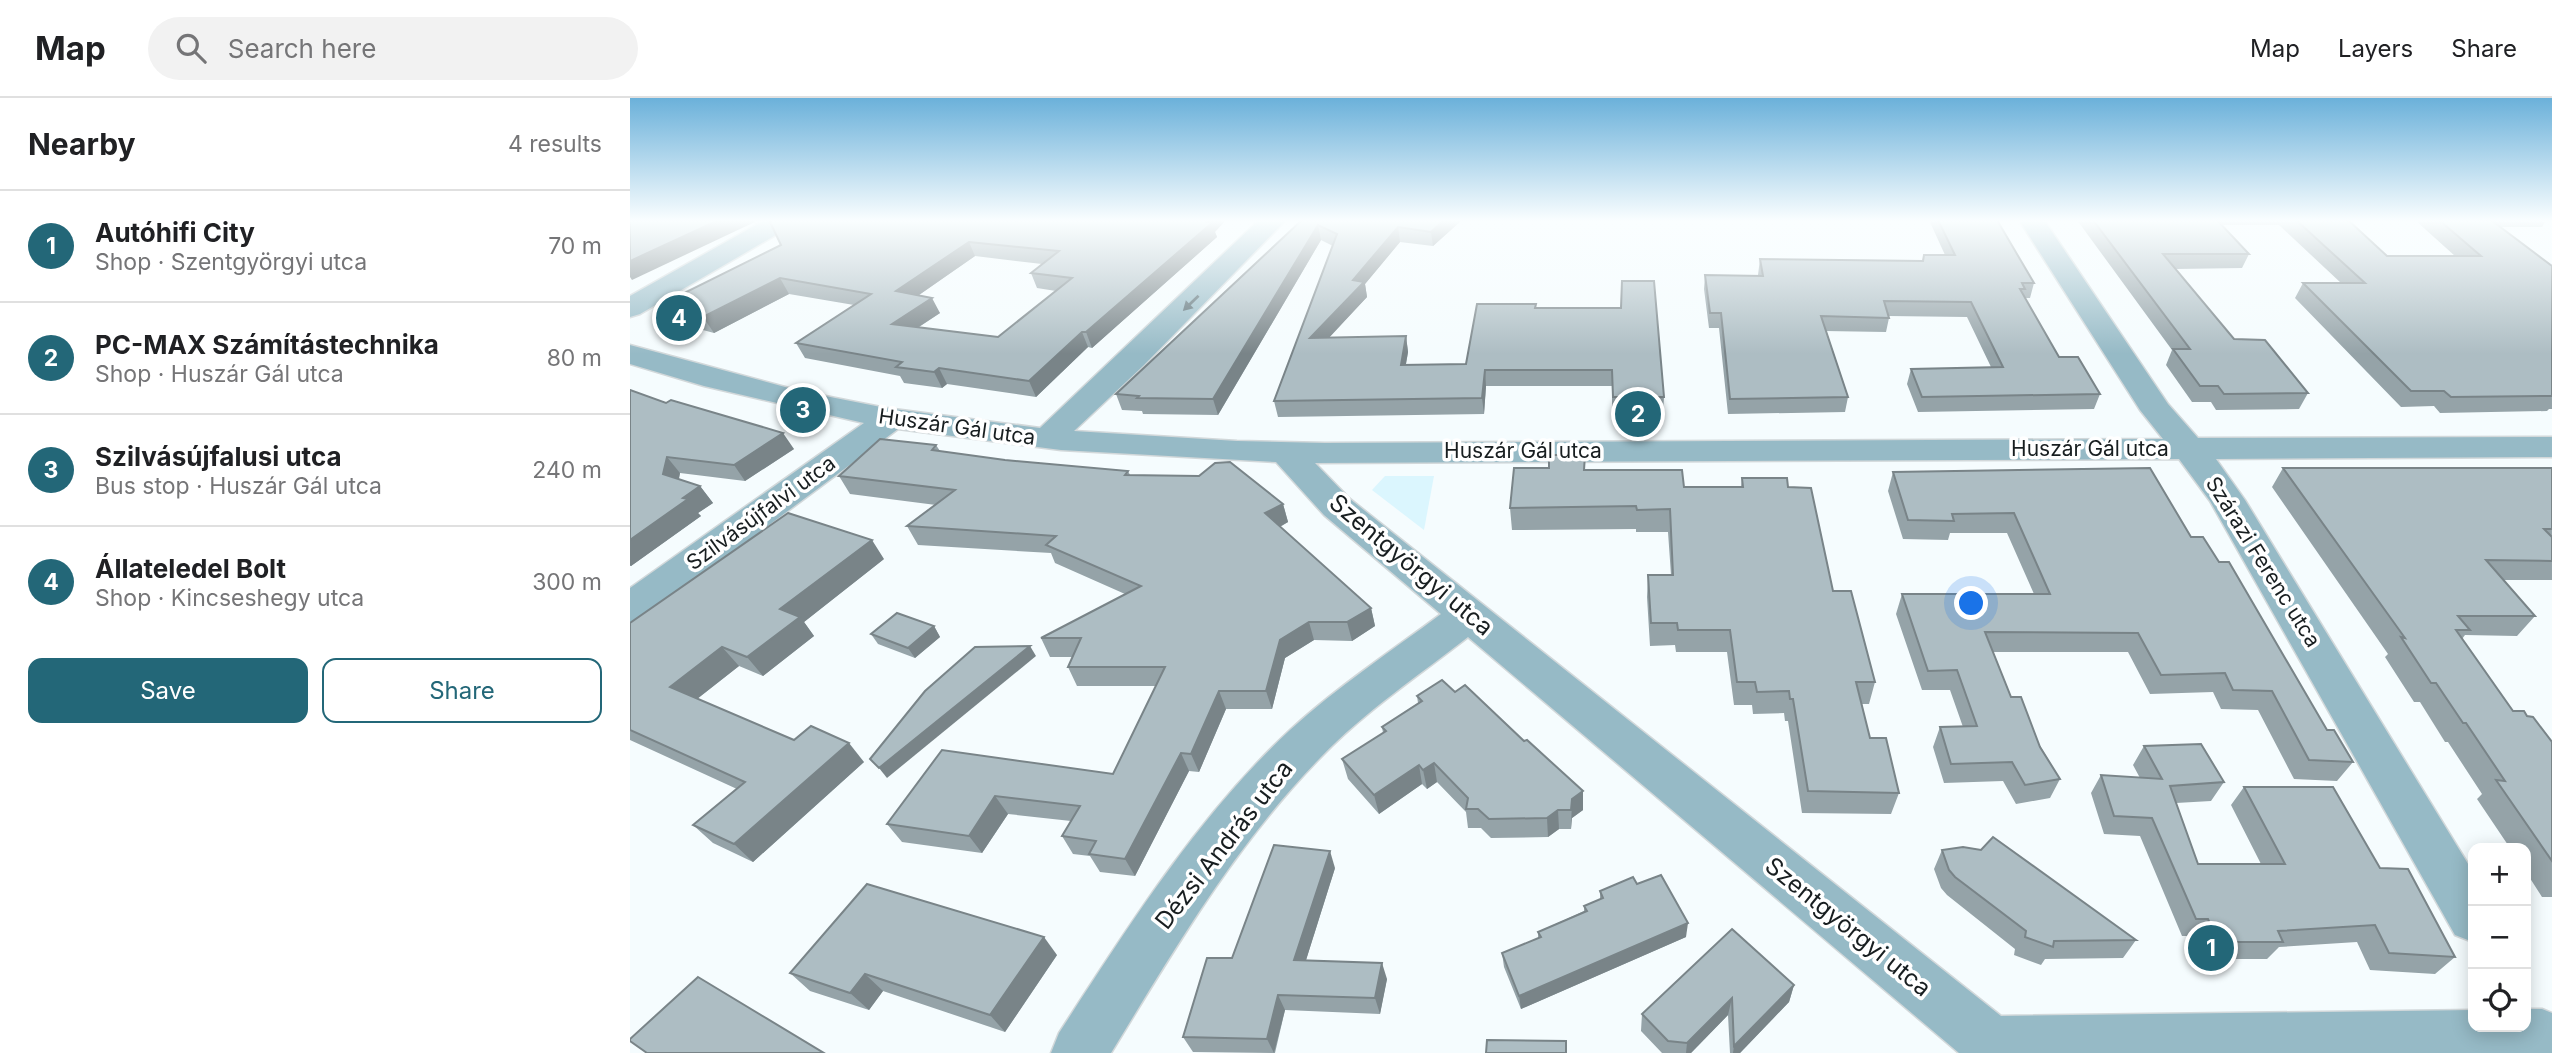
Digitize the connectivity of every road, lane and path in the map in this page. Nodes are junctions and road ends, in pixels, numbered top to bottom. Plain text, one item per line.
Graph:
1 (706, 265) edge
2 (1228, 265) edge
3 (2060, 265) edge
4 (630, 308) edge
5 (630, 354) edge
6 (892, 418) junction
7 (1047, 439) junction
8 (2552, 447) edge
9 (2187, 448) junction
10 (1285, 453) junction
11 (630, 608) edge
12 (1468, 615) junction
13 (2468, 910) edge
14 (2539, 1033) edge
15 (1991, 1049) edge
16 (1079, 1053) edge

1 - 4 street
2 -> 7 street
3 - 9 street, Szárazi Ferenc utca
5 - 6 street, Huszár Gál utca
6 - 7 street, Huszár Gál utca
6 - 11 street, Szilvásújfalvi utca
7 - 10 street, Huszár Gál utca
8 - 9 street, Huszár Gál utca
9 - 10 street, Huszár Gál utca
9 - 13 street, Szárazi Ferenc utca
10 - 12 street, Szentgyörgyi utca
12 - 15 street, Szentgyörgyi utca
12 - 16 street, Dézsi András utca
14 - 15 street, Szentgyörgyi utca

